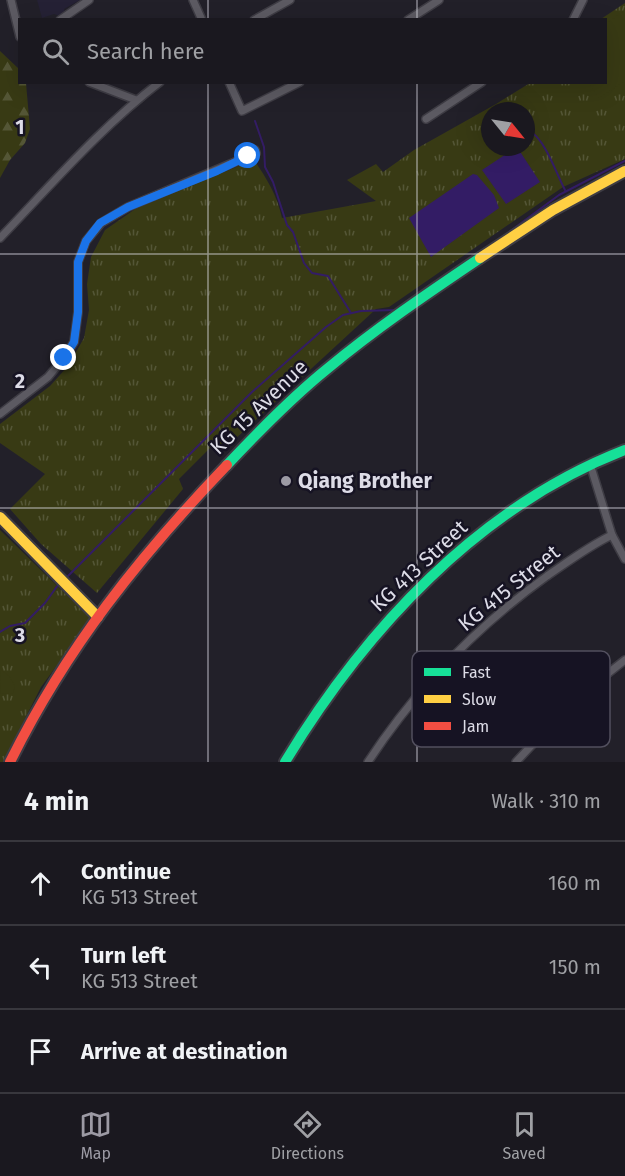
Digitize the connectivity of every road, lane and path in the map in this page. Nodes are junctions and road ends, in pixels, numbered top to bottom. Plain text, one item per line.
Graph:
1 (11, 0) edge
2 (89, 0) edge
3 (193, 0) edge
4 (290, 0) edge
5 (439, 0) edge
6 (583, 0) edge
7 (429, 2) edge
8 (63, 18) edge
9 (201, 18) edge
10 (258, 18) edge
11 (410, 18) edge
12 (574, 18) edge
13 (18, 29) edge
14 (94, 84) edge
15 (157, 84) edge
16 (231, 84) edge
17 (296, 84) edge
18 (479, 84) edge
19 (136, 100) junction
20 (426, 119) dead end
21 (255, 150) dead end
22 (625, 171) edge
23 (0, 238) edge
24 (0, 414) edge
25 (625, 450) edge
26 (590, 464) junction
27 (0, 517) edge
28 (612, 535) junction
29 (625, 559) edge
30 (98, 617) junction
31 (458, 651) edge
32 (625, 660) edge
33 (610, 672) edge
34 (412, 702) edge
35 (530, 747) edge
36 (10, 762) edge
37 (285, 762) edge
38 (368, 762) edge
39 (516, 762) edge

1 - 13 street
2 - 8 street
3 - 9 street
4 - 10 street
5 - 7 street
6 - 12 street
7 - 11 street
14 - 19 street
15 - 19 street
16 - 17 street
18 - 20 street
19 - 23 street
21 - 24 street
22 - 30 main road, KG 15 Avenue
25 - 26 main road, KG 413 Street
26 - 28 street
26 - 37 main road, KG 413 Street
27 - 30 main road
28 - 29 street
28 - 31 street, KG 415 Street
30 - 36 main road, KG 15 Avenue
32 - 33 street
34 - 38 street, KG 415 Street
35 - 39 street

